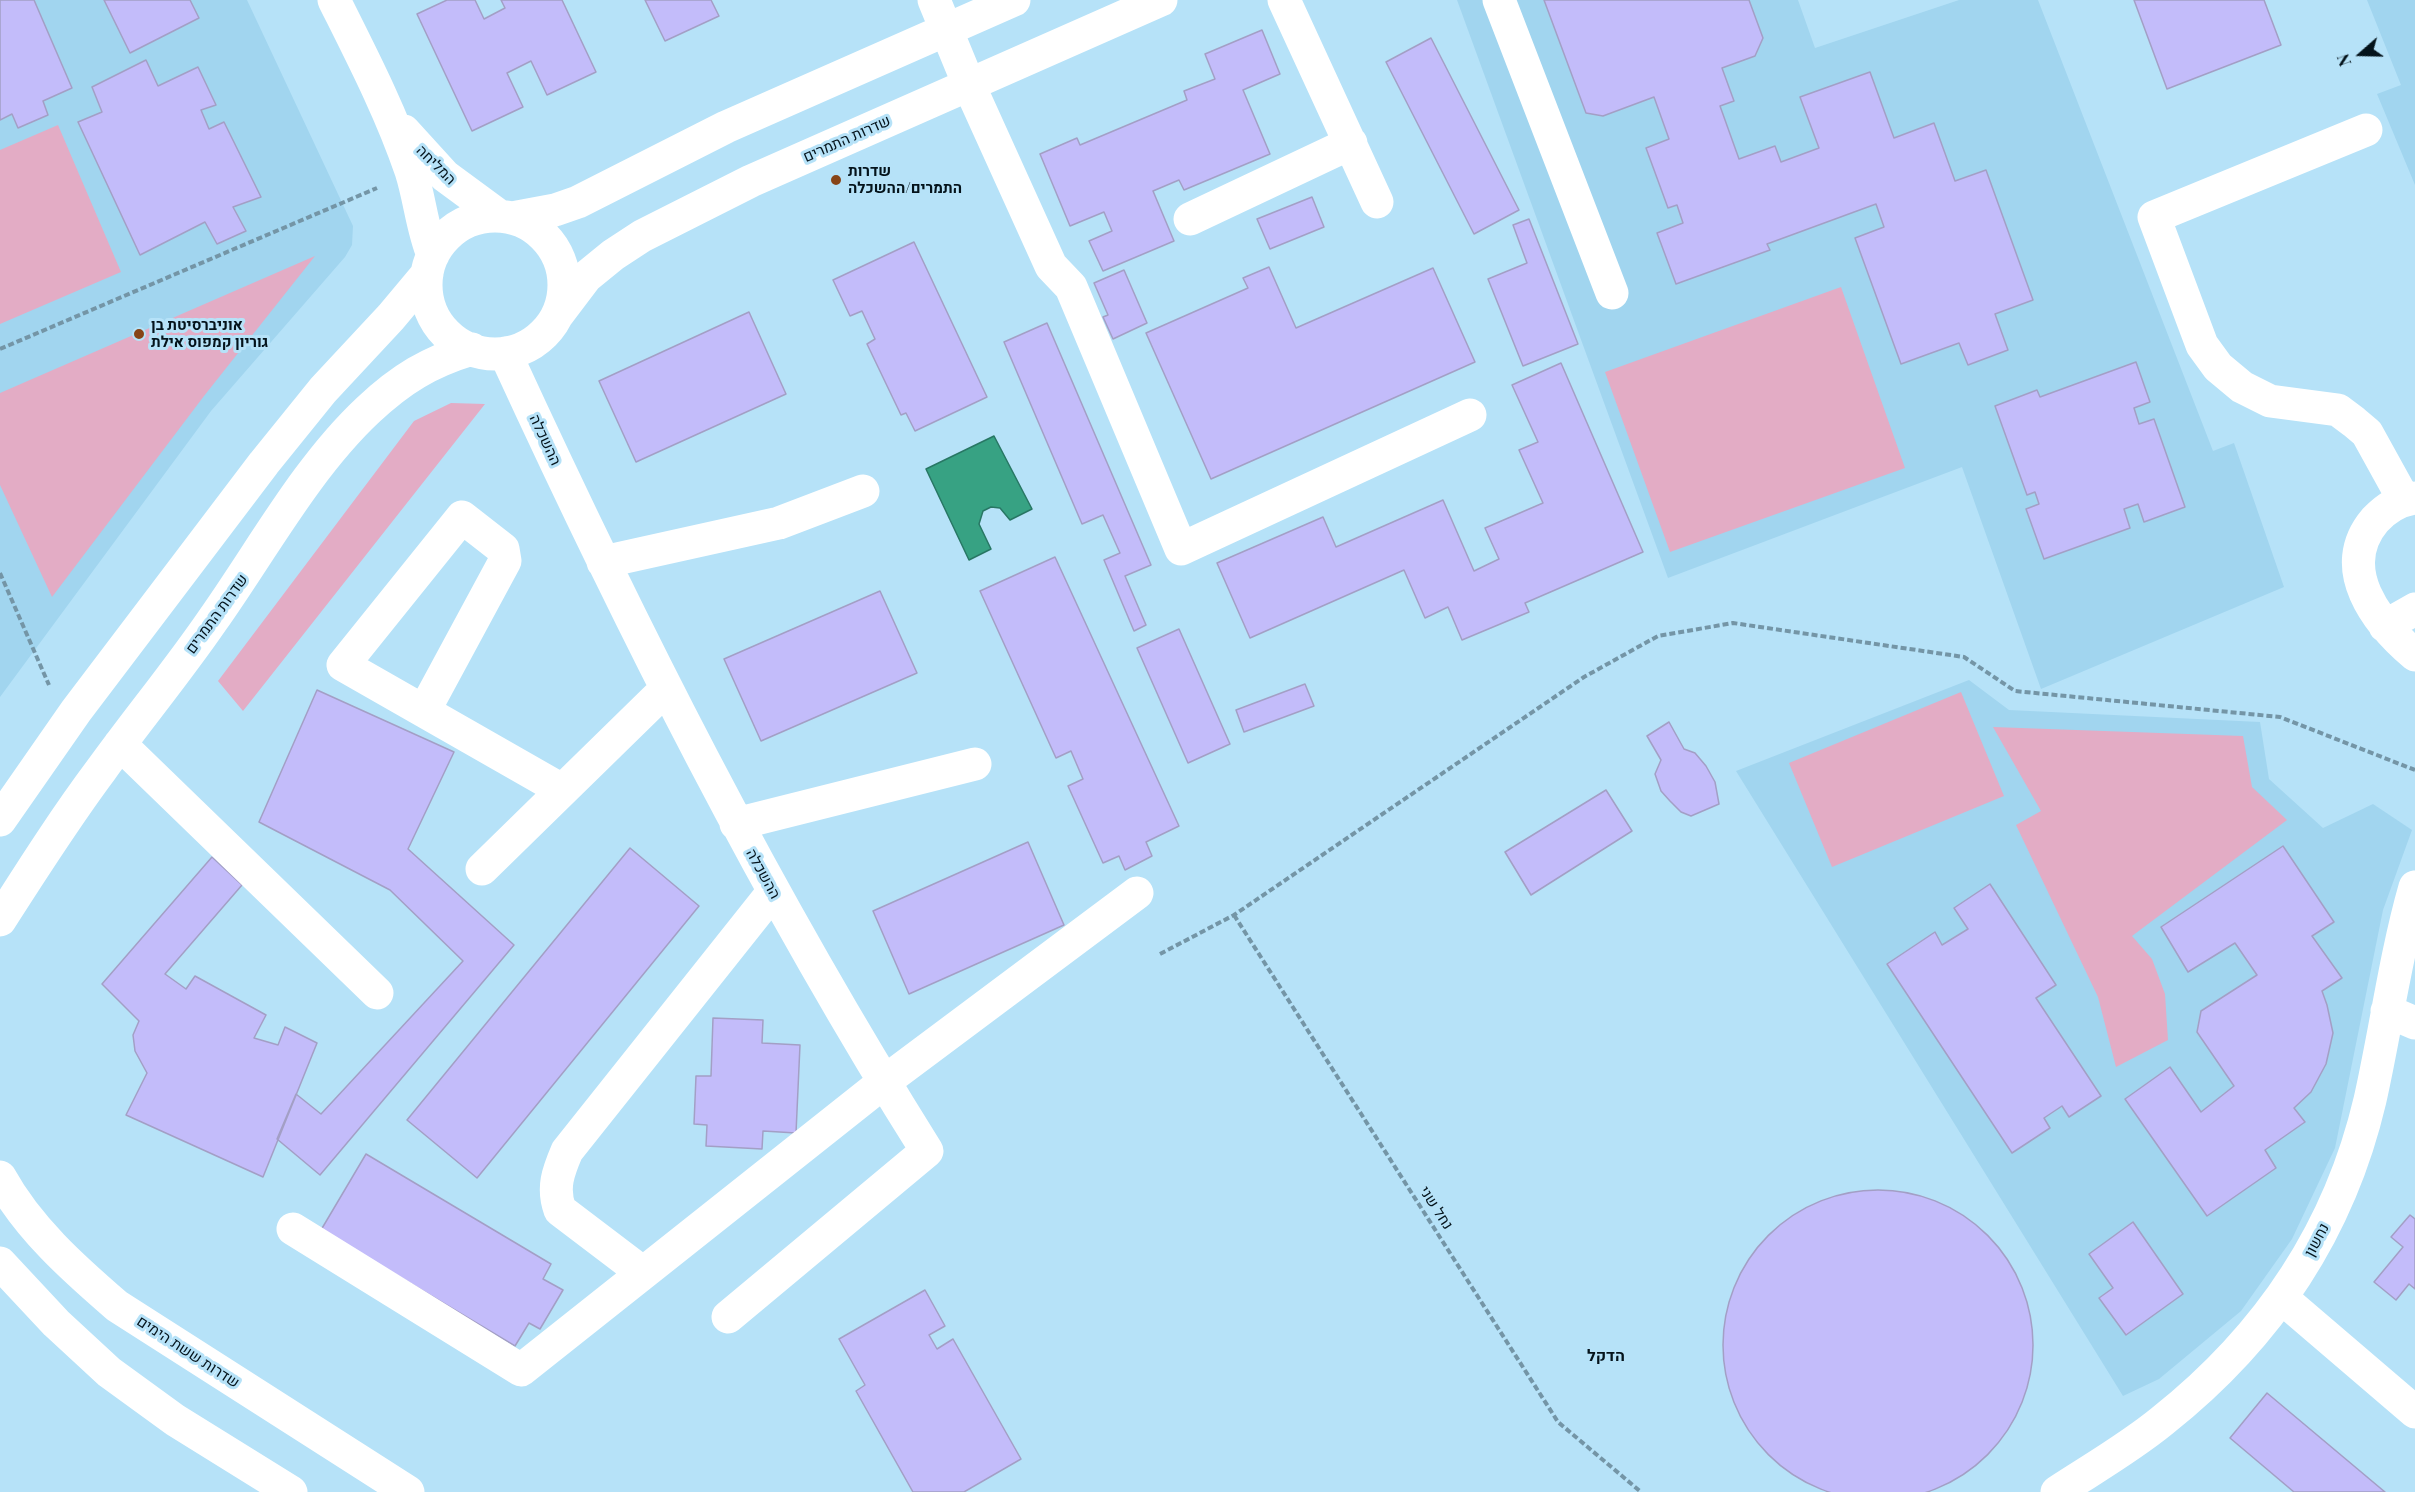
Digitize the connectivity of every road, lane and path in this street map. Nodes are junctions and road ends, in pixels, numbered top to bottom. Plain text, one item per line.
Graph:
1 (334, 0) edge
2 (934, 0) edge
3 (1014, 0) edge
4 (1161, 0) edge
5 (1284, 0) edge
6 (1499, 0) edge
7 (947, 30) junction
8 (969, 85) junction
9 (385, 104) junction
10 (2366, 130) dead end
11 (1351, 143) junction
12 (411, 173) junction
13 (1377, 202) dead end
14 (505, 216) junction
15 (1190, 219) dead end
16 (430, 264) junction
17 (1612, 293) dead end
18 (558, 314) junction
19 (0, 349) edge
20 (472, 349) junction
21 (506, 353) junction
22 (1470, 415) dead end
23 (863, 491) dead end
24 (2409, 499) edge
25 (603, 562) junction
26 (0, 573) edge
27 (2415, 609) edge
28 (2385, 626) junction
29 (2415, 655) edge
30 (666, 689) junction
31 (424, 711) junction
32 (67, 724) junction
33 (120, 744) junction
34 (975, 764) dead end
35 (2415, 770) edge
36 (562, 790) junction
37 (0, 820) edge
38 (736, 824) junction
39 (482, 869) dead end
40 (2415, 887) edge
41 (773, 892) junction
42 (1137, 893) dead end
43 (1234, 915) junction
44 (0, 921) edge
45 (1160, 954) dead end
46 (377, 993) dead end
47 (2401, 1017) edge
48 (884, 1082) junction
49 (0, 1177) edge
50 (293, 1229) dead end
51 (0, 1263) edge
52 (643, 1272) junction
53 (2283, 1299) junction
54 (728, 1317) dead end
55 (2415, 1412) edge
56 (291, 1492) edge
57 (408, 1492) edge
58 (1641, 1492) edge
59 (2057, 1492) edge

1 - 9 street, המליחה
2 - 7 street
3 - 7 street
4 - 8 street, שדרות התמרים
5 - 11 street
6 - 17 street
7 - 8 street
7 - 14 street
8 - 18 street, שדרות התמרים
8 - 22 street
9 - 12 street, המליחה
9 - 14 street, המליחה
10 - 24 street
11 - 13 street
11 - 15 street
12 - 16 street, המליחה
12 - 19 path
14 - 16 street
14 - 18 street
16 - 20 street
16 - 32 street
18 - 21 street
20 - 21 street
20 - 33 street, שדרות התמרים
21 - 25 street, ההשכלה
23 - 25 street
24 - 28 street
25 - 30 street, ההשכלה
26 - 32 path
27 - 28 street
28 - 29 street
30 - 36 street
30 - 38 street, ההשכלה
31 - 31 street
31 - 36 street
32 - 37 street
33 - 44 street, שדרות התמרים
33 - 46 street
34 - 38 street
35 - 43 path
36 - 39 street
38 - 41 street, ההשכלה
40 - 47 street, נחשון
41 - 48 street, ההשכלה
41 - 52 street
42 - 48 street
43 - 45 path
43 - 58 path, נחל שני
47 - 53 street, נחשון
48 - 52 street
48 - 54 street, ההשכלה
49 - 57 street, שדרות ששת הימים
50 - 52 street
51 - 56 street
53 - 55 street
53 - 59 street, נחשון

